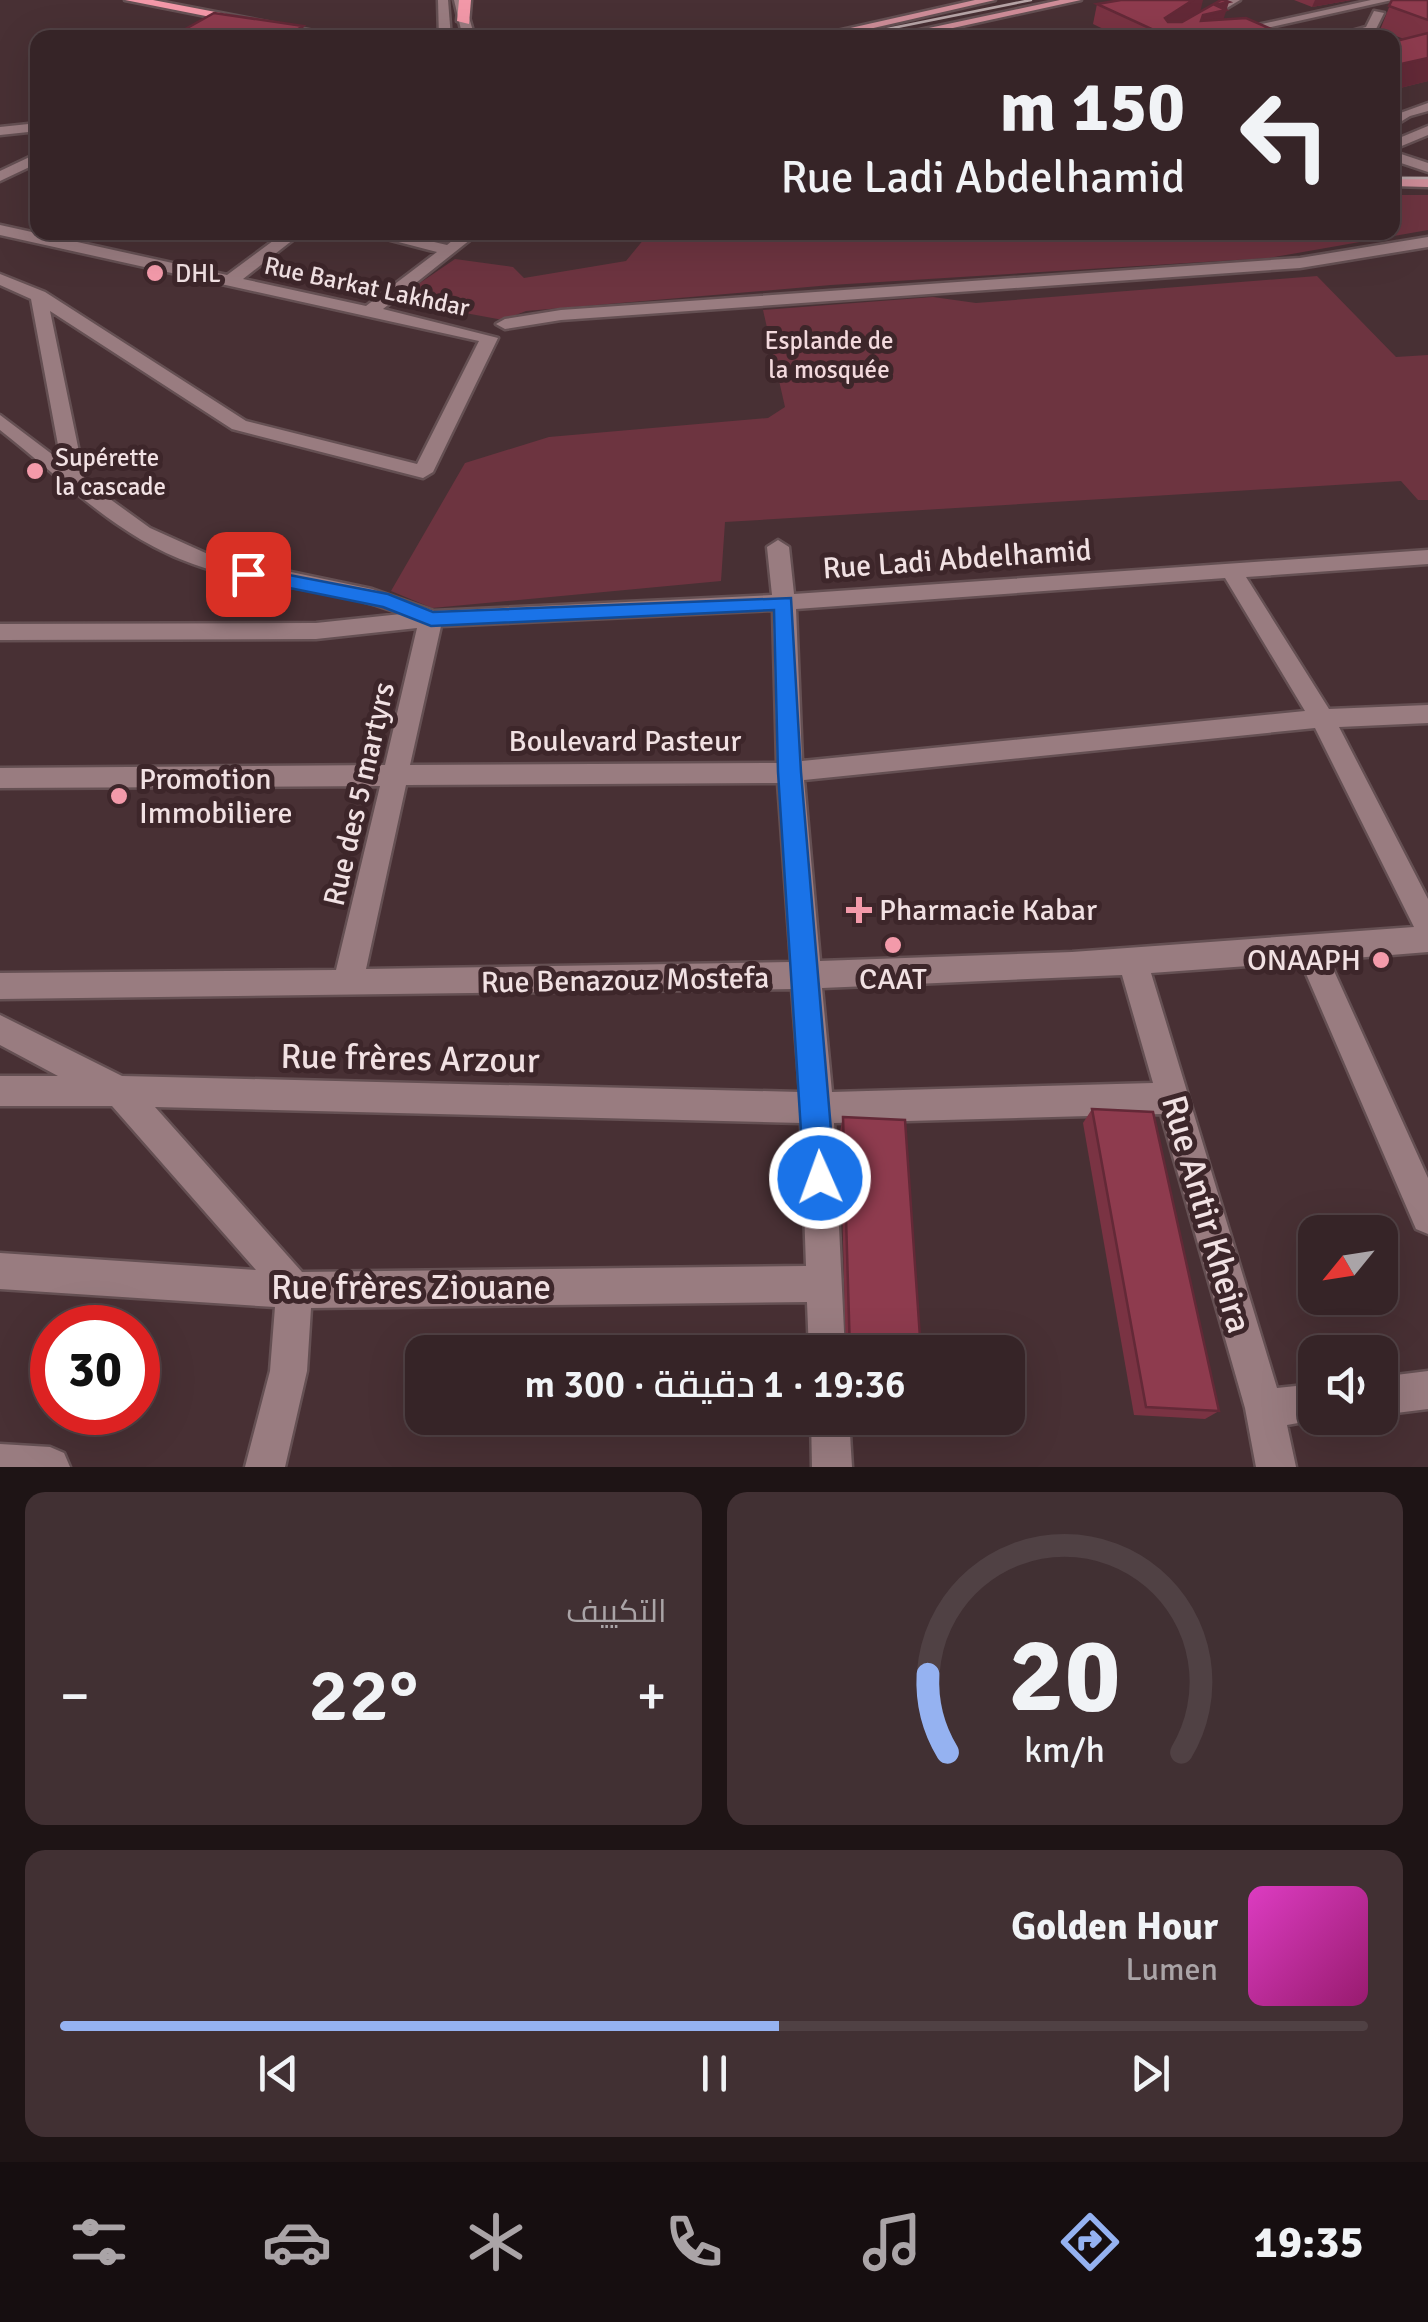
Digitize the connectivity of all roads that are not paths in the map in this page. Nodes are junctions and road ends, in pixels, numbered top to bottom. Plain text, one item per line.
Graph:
1 (131, 0) edge
2 (443, 0) edge
3 (462, 0) edge
4 (990, 0) edge
5 (1076, 0) edge
6 (1236, 0) edge
7 (1387, 0) edge
8 (1349, 8) junction
9 (1397, 11) edge
10 (1378, 14) junction
11 (464, 21) joint
12 (298, 30) edge
13 (444, 30) edge
14 (467, 30) edge
15 (849, 30) edge
16 (927, 30) edge
17 (1182, 30) edge
18 (1241, 30) edge
19 (1369, 30) edge
20 (1428, 107) edge
21 (1400, 117) edge
22 (30, 129) edge
23 (1428, 130) edge
24 (0, 131) edge
25 (1400, 142) edge
26 (1400, 159) edge
27 (0, 160) edge
28 (30, 163) edge
29 (30, 164) edge
30 (1400, 169) edge
31 (1428, 169) edge
32 (0, 177) edge
33 (1400, 182) edge
34 (1428, 183) edge
35 (0, 230) edge
36 (30, 237) edge
37 (44, 240) edge
38 (86, 240) edge
39 (285, 240) edge
40 (403, 240) edge
41 (463, 240) edge
42 (1428, 242) edge
43 (75, 247) junction
44 (450, 250) junction
45 (0, 279) edge
46 (228, 281) junction
47 (39, 296) junction
48 (369, 312) junction
49 (505, 324) dead end
50 (0, 421) edge
51 (76, 486) junction
52 (778, 547) dead end
53 (1428, 557) edge
54 (1230, 569) junction
55 (784, 602) junction
56 (431, 619) junction
57 (0, 632) edge
58 (1428, 714) edge
59 (1322, 718) junction
60 (790, 772) junction
61 (398, 774) junction
62 (0, 778) edge
63 (1428, 927) edge
64 (1428, 939) edge
65 (1310, 950) junction
66 (1133, 962) junction
67 (808, 978) junction
68 (348, 982) junction
69 (0, 986) edge
70 (0, 1029) edge
71 (119, 1090) junction
72 (0, 1091) edge
73 (1172, 1098) junction
74 (817, 1108) junction
75 (1428, 1217) edge
76 (0, 1270) edge
77 (823, 1284) junction
78 (292, 1290) junction
79 (825, 1335) edge
80 (1428, 1390) edge
81 (1398, 1394) edge
82 (1298, 1405) edge
83 (1264, 1408) junction
84 (831, 1435) edge
85 (0, 1464) edge
86 (50, 1467) edge
87 (265, 1467) edge
88 (832, 1467) edge
89 (1276, 1467) edge

1 - 12 highway
2 - 13 street
3 - 11 highway
4 - 15 main road
5 - 16 main road
6 - 17 street
7 - 8 street
8 - 10 street
8 - 18 street
9 - 10 street
10 - 19 street
11 - 14 street
20 - 21 street
22 - 24 street
23 - 25 street
26 - 31 street
27 - 28 street
29 - 32 street
30 - 31 main road
33 - 34 main road
35 - 36 street, Rue Barkat Lakhdar
37 - 43 street, Rue Barkat Lakhdar
38 - 43 street
39 - 46 street
40 - 44 street
41 - 44 street
42 - 49 street
43 - 46 street, Rue Barkat Lakhdar
44 - 48 street
45 - 47 street
46 - 48 street, Rue Barkat Lakhdar
47 - 48 street, Rue Barkat Lakhdar
47 - 51 street
50 - 51 street
51 - 56 street
52 - 55 street
53 - 54 street, Rue Ladi Abdelhamid
54 - 55 street, Rue Ladi Abdelhamid
54 - 59 street
55 - 56 street, Rue Ladi Abdelhamid
55 - 60 street
56 - 57 street, Rue Ladi Abdelhamid
56 - 61 street, Rue des 5 martyrs
58 - 59 street, Boulevard Pasteur
59 - 60 street, Boulevard Pasteur
59 - 63 street
60 - 61 street, Boulevard Pasteur
60 - 67 street
61 - 62 street, Boulevard Pasteur
61 - 68 street, Rue des 5 martyrs
64 - 65 street, Rue Benazouz Mostefa
65 - 66 street, Rue Benazouz Mostefa
65 - 75 street
66 - 67 street, Rue Benazouz Mostefa
66 - 73 street, Rue Antir Kheira
67 - 68 street, Rue Benazouz Mostefa
67 - 74 street
68 - 69 street, Rue Benazouz Mostefa
70 - 71 street
71 - 72 street, Rue frères Arzour
71 - 74 street, Rue frères Arzour
71 - 78 street
73 - 74 street, Rue frères Arzour
73 - 83 street, Rue Antir Kheira
74 - 77 street
76 - 78 street, Rue frères Ziouane
77 - 78 street, Rue frères Ziouane
77 - 79 street
78 - 87 street
80 - 81 street
82 - 83 street
83 - 89 street, Rue Antir Kheira
84 - 88 street
85 - 86 street

